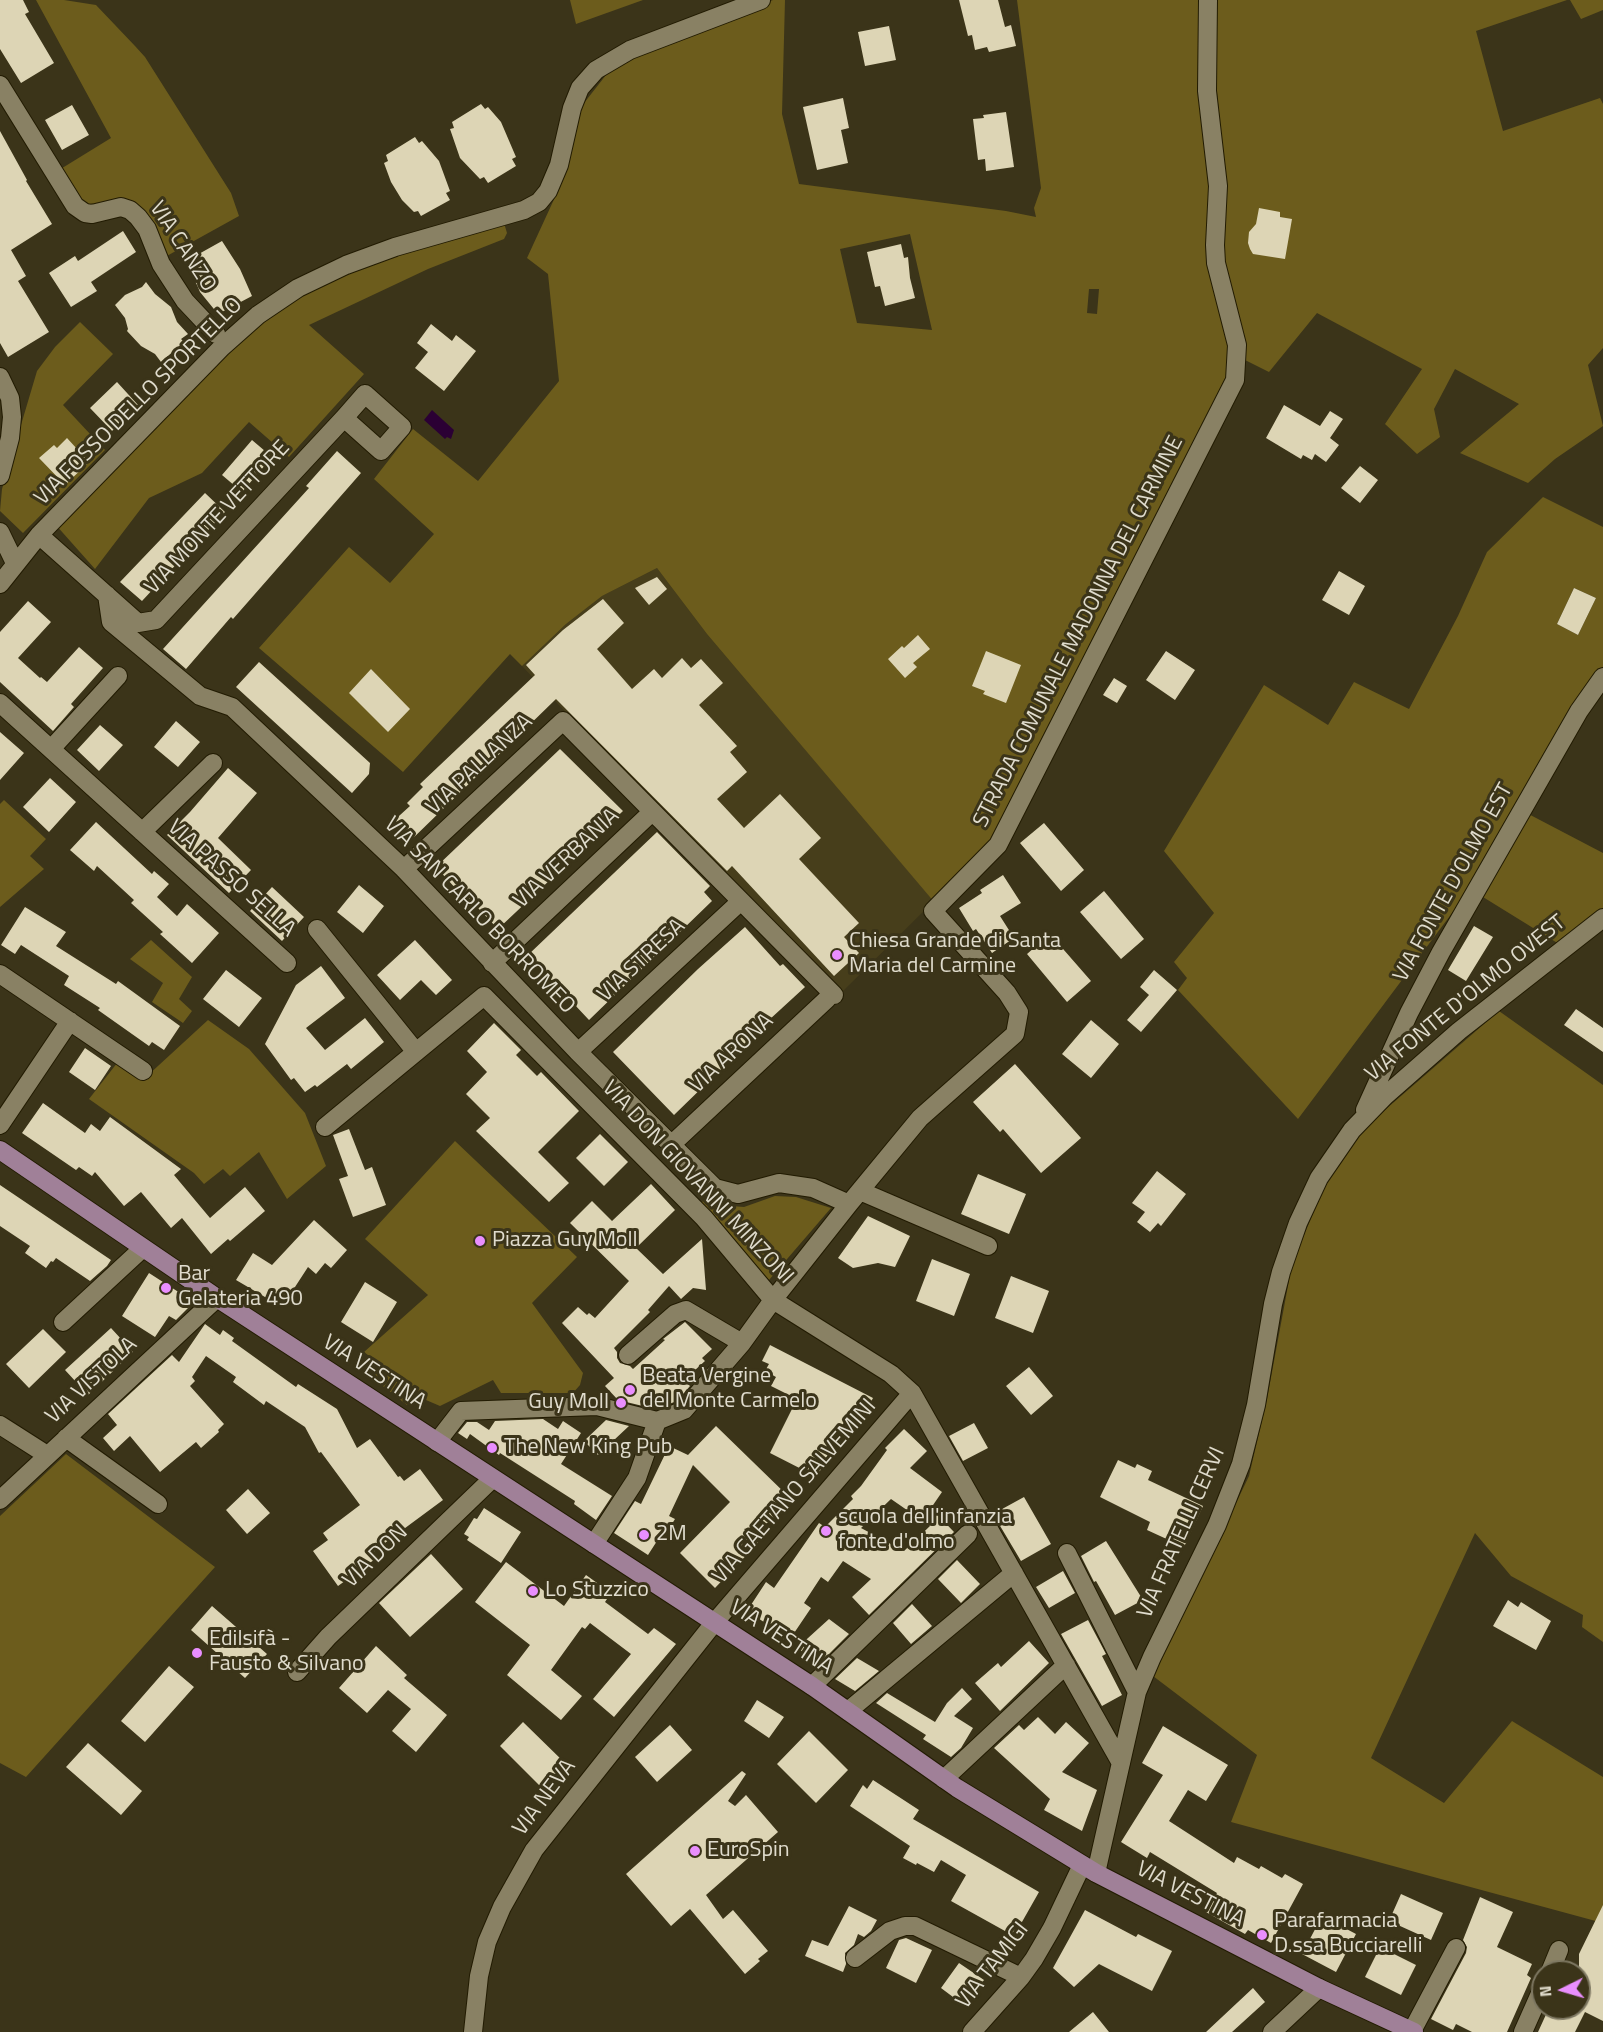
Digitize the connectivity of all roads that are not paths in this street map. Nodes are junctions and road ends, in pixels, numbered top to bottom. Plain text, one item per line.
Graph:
1 (761, 0) edge
2 (1208, 0) edge
3 (0, 85) edge
4 (6, 108) edge
5 (216, 334) dead end
6 (0, 377) edge
7 (344, 418) dead end
8 (0, 476) edge
9 (0, 532) edge
10 (39, 535) junction
11 (15, 563) junction
12 (0, 584) edge
13 (106, 595) junction
14 (118, 676) dead end
15 (1603, 677) edge
16 (0, 703) edge
17 (51, 749) junction
18 (213, 763) dead end
19 (651, 813) junction
20 (142, 832) junction
21 (404, 869) junction
22 (740, 903) junction
23 (1603, 918) edge
24 (317, 929) dead end
25 (287, 963) dead end
26 (492, 963) junction
27 (0, 974) edge
28 (70, 1021) junction
29 (416, 1052) junction
30 (578, 1052) junction
31 (143, 1071) dead end
32 (1361, 1119) junction
33 (0, 1125) edge
34 (325, 1127) dead end
35 (670, 1145) junction
36 (0, 1150) edge
37 (854, 1198) junction
38 (988, 1246) dead end
39 (143, 1248) junction
40 (217, 1298) junction
41 (773, 1300) junction
42 (63, 1322) dead end
43 (742, 1343) junction
44 (628, 1355) dead end
45 (912, 1393) junction
46 (657, 1421) junction
47 (0, 1425) edge
48 (66, 1438) junction
49 (436, 1442) junction
50 (47, 1455) junction
51 (492, 1479) junction
52 (0, 1500) edge
53 (158, 1504) dead end
54 (968, 1534) dead end
55 (594, 1544) junction
56 (1067, 1553) dead end
57 (1014, 1573) junction
58 (714, 1623) junction
59 (1066, 1665) junction
60 (297, 1672) dead end
61 (812, 1686) junction
62 (1137, 1692) junction
63 (848, 1711) junction
64 (1121, 1763) junction
65 (944, 1779) junction
66 (1089, 1869) junction
67 (1456, 1948) dead end
68 (1559, 1950) dead end
69 (855, 1958) dead end
70 (1555, 1960) edge
71 (1021, 1977) junction
72 (1318, 1988) junction
73 (1531, 2014) edge
74 (1413, 2031) edge
75 (473, 2032) edge
76 (972, 2032) edge
77 (1272, 2032) edge
78 (1523, 2032) edge

1 - 10 street, VIA FOSSO DELLO SPORTELLO
2 - 37 street, STRADA COMUNALE MADONNA DEL CARMINE
3 - 4 street, VIA CANZO
4 - 5 street, VIA CANZO
6 - 8 street
7 - 13 street, VIA MONTE VETTORE
9 - 11 street
10 - 11 street, VIA FOSSO DELLO SPORTELLO
10 - 13 street, VIA MONTE VETTORE
11 - 12 street, VIA FOSSO DELLO SPORTELLO
13 - 21 street, VIA SAN CARLO BORROMEO
14 - 17 street
15 - 32 street, VIA FONTE D'OLMO EST
16 - 17 street, VIA PASSO SELLA
17 - 20 street, VIA PASSO SELLA
18 - 20 street, VIA PASSO SELLA
19 - 21 street, VIA PALLANZA
19 - 22 street
19 - 26 street, VIA VERBANIA
20 - 25 street, VIA PASSO SELLA
21 - 26 street, VIA SAN CARLO BORROMEO
22 - 30 street, VIA STRESA
22 - 35 street, VIA ARONA
23 - 32 street, VIA FONTE D'OLMO OVEST
24 - 29 street
26 - 30 street, VIA SAN CARLO BORROMEO
27 - 28 street
28 - 31 street
28 - 33 street
29 - 34 street, VIA DON GIOVANNI MINZONI
29 - 41 street, VIA DON GIOVANNI MINZONI
30 - 35 street, VIA SAN CARLO BORROMEO
32 - 62 street, VIA FRATELLI CERVI
35 - 37 street, VIA SAN CARLO BORROMEO
36 - 39 main road, VIA VESTINA
37 - 38 street, VIA SAN CARLO BORROMEO
37 - 41 street
39 - 40 main road, VIA VESTINA
39 - 42 street
40 - 48 street, VIA VISTOLA
40 - 49 main road, VIA VESTINA
41 - 43 street
41 - 45 street, VIA DON GIOVANNI MINZONI
43 - 44 street
43 - 46 street
45 - 57 street, VIA DON GIOVANNI MINZONI
45 - 58 street, VIA GAETANO SALVEMINI
46 - 49 street
46 - 55 street
47 - 50 street
48 - 50 street, VIA VISTOLA
48 - 53 street
49 - 51 main road, VIA VESTINA
50 - 52 street, VIA VISTOLA
51 - 55 main road, VIA VESTINA
51 - 60 street, VIA DON
54 - 61 street
55 - 58 main road, VIA VESTINA
56 - 62 street
57 - 59 street, VIA DON GIOVANNI MINZONI
57 - 63 street
58 - 61 main road, VIA VESTINA
58 - 75 street, VIA NEVA
59 - 64 street, VIA DON GIOVANNI MINZONI
59 - 65 street
61 - 63 main road, VIA VESTINA
62 - 64 street, VIA FRATELLI CERVI
63 - 65 main road, VIA VESTINA
64 - 66 street, VIA FRATELLI CERVI
65 - 66 main road, VIA VESTINA
66 - 71 street, VIA TAMIGI
66 - 72 main road, VIA VESTINA
67 - 74 street
68 - 70 street
69 - 71 street
71 - 76 street, VIA TAMIGI
72 - 74 main road, VIA VESTINA
72 - 77 street
73 - 78 street

